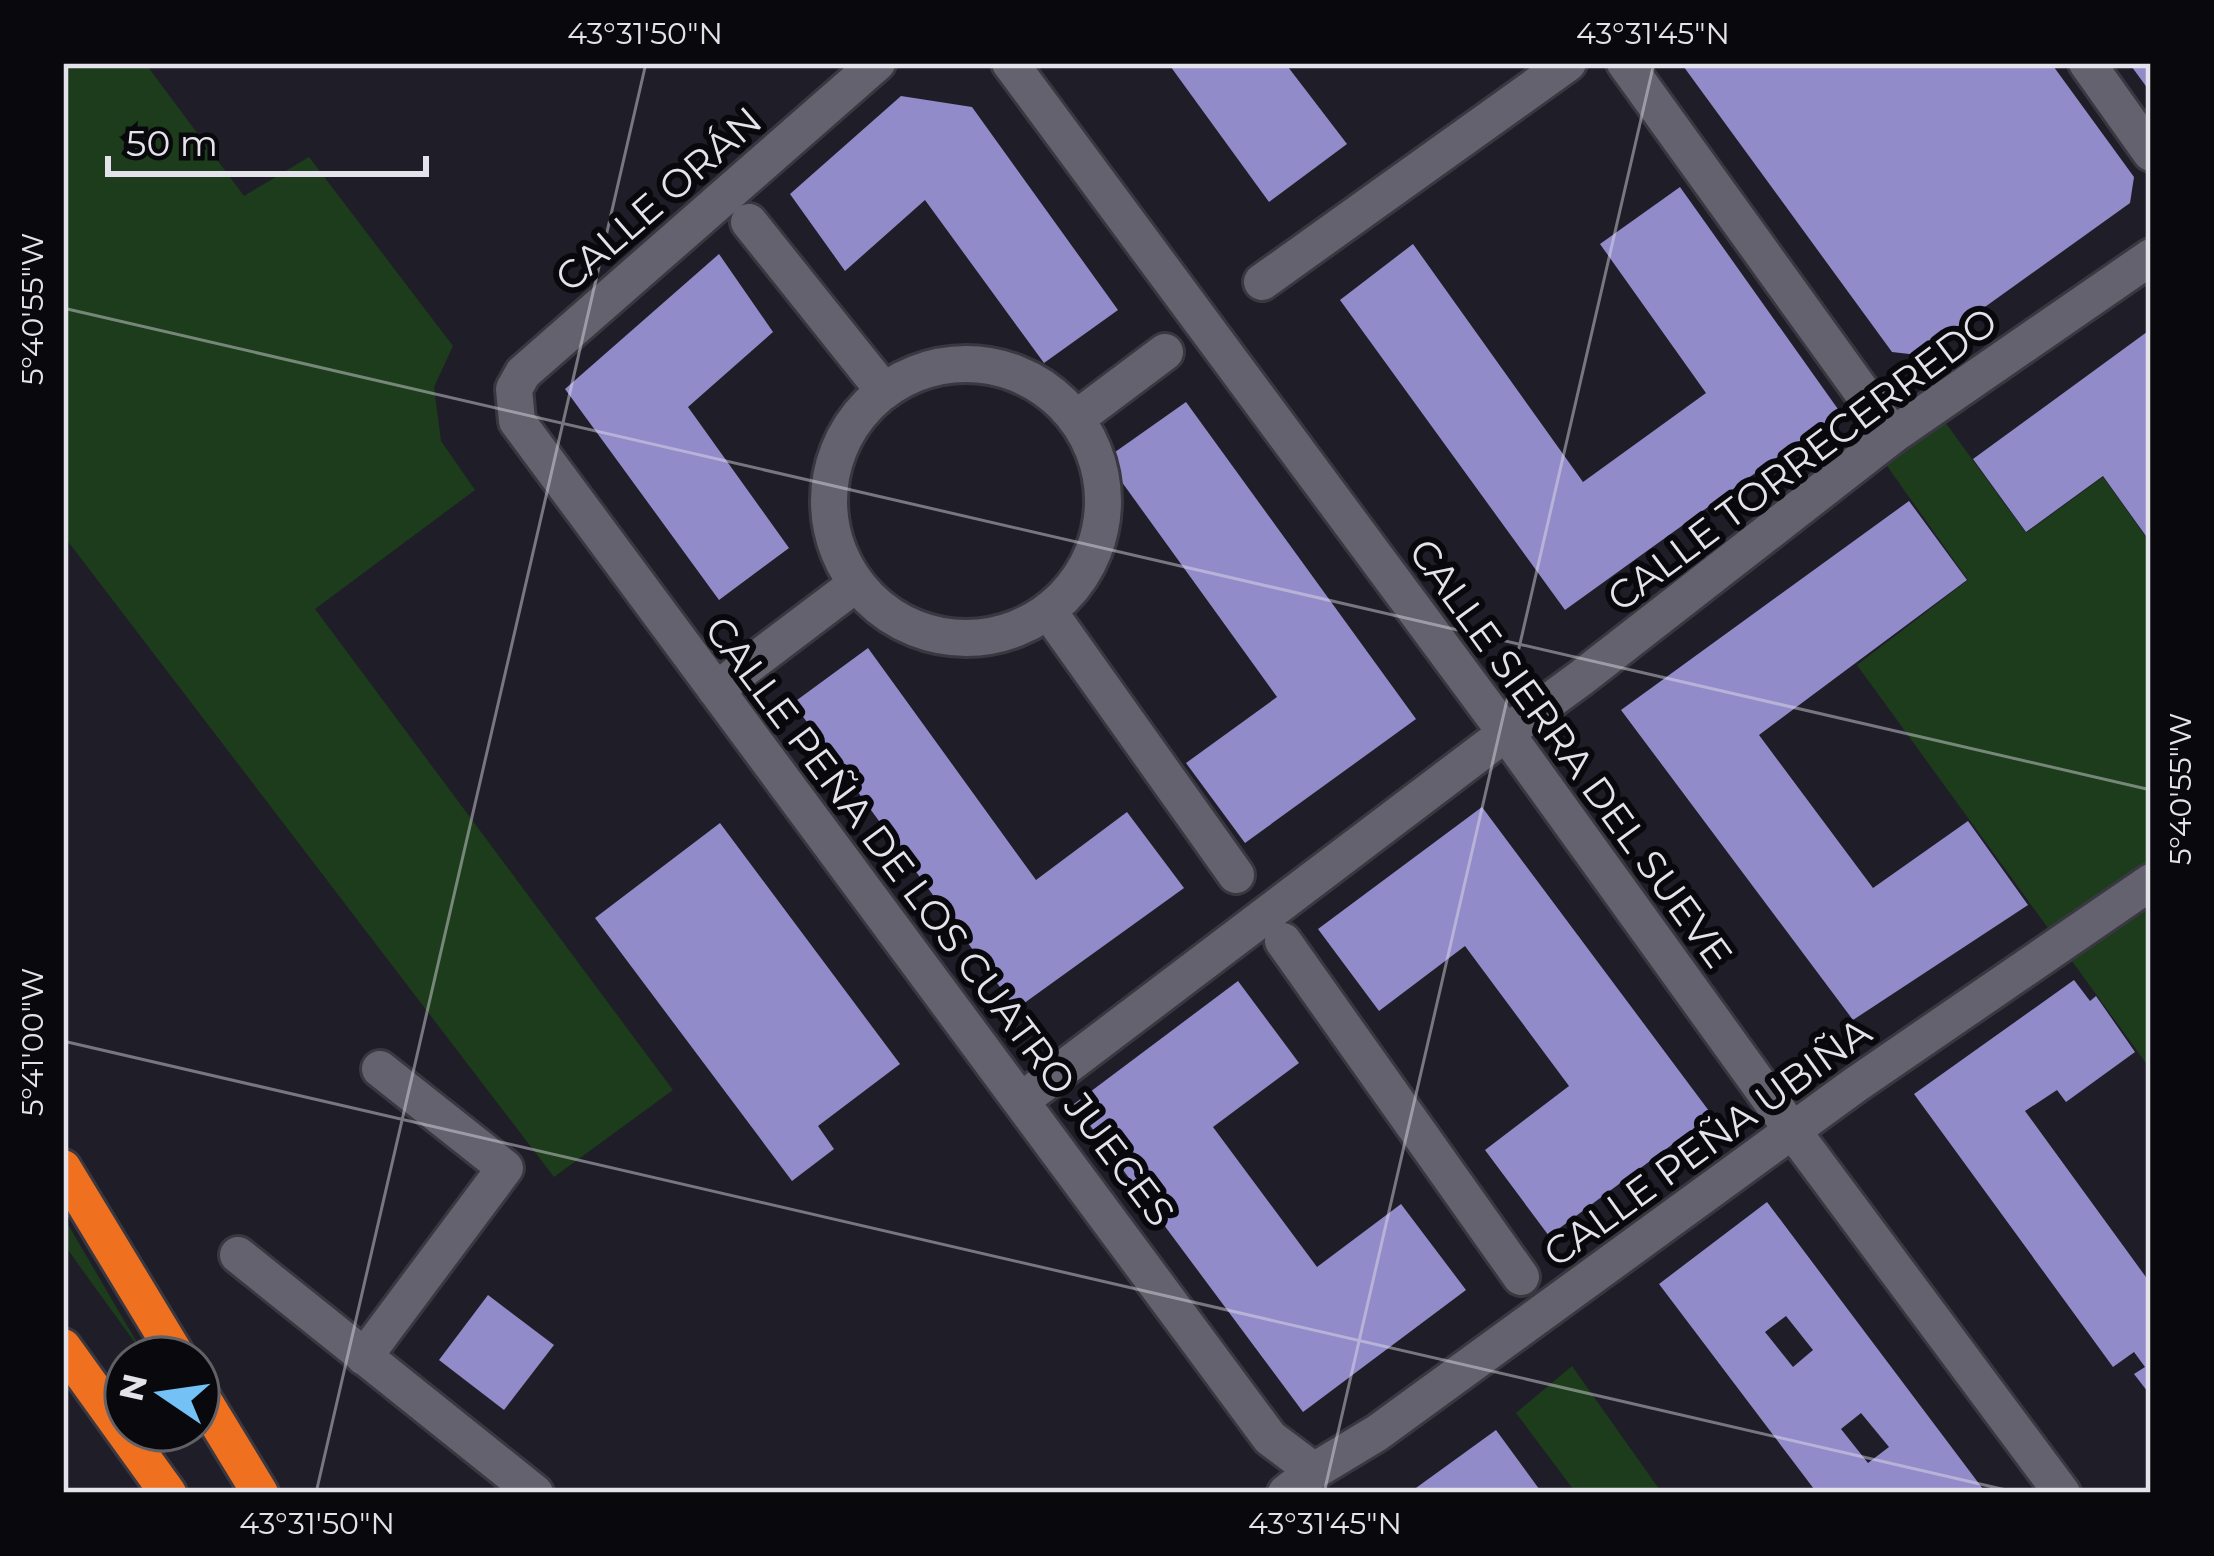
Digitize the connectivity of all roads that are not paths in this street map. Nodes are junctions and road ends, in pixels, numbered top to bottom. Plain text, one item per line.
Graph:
1 (877, 63) edge
2 (1010, 63) edge
3 (1568, 63) edge
4 (1625, 63) edge
5 (2087, 63) edge
6 (2151, 153) edge
7 (749, 222) dead end
8 (2151, 256) edge
9 (1262, 282) dead end
10 (1165, 352) dead end
11 (884, 391) junction
12 (514, 408) joint
13 (1077, 418) junction
14 (1893, 435) junction
15 (856, 584) junction
16 (1049, 612) junction
17 (716, 690) junction
18 (1506, 733) junction
19 (1236, 875) dead end
20 (2151, 882) edge
21 (1283, 941) dead end
22 (380, 1069) dead end
23 (1022, 1100) junction
24 (1792, 1130) junction
25 (63, 1168) edge
26 (238, 1255) dead end
27 (1521, 1276) dead end
28 (163, 1334) edge
29 (63, 1347) edge
30 (364, 1357) junction
31 (222, 1430) edge
32 (1300, 1482) edge
33 (168, 1493) edge
34 (260, 1493) edge
35 (535, 1493) edge
36 (2062, 1493) edge

1 - 12 street, CALLE ORÁN
2 - 18 street, CALLE SIERRA DEL SUEVE
3 - 9 street
4 - 14 street
5 - 6 street
7 - 11 street
8 - 14 street, CALLE TORRECERREDO
10 - 13 street
11 - 13 street
11 - 15 street
12 - 17 street, CALLE PEÑA DE LOS CUATRO JUECES
13 - 16 street
14 - 18 street, CALLE TORRECERREDO
15 - 16 street
15 - 17 street
16 - 19 street
17 - 23 street, CALLE PEÑA DE LOS CUATRO JUECES
18 - 23 street, CALLE TORRECERREDO
18 - 24 street, CALLE SIERRA DEL SUEVE
20 - 24 street, CALLE PEÑA UBIÑA
21 - 27 street
22 - 30 street
23 - 32 street, CALLE PEÑA DE LOS CUATRO JUECES
24 - 32 street, CALLE PEÑA UBIÑA
24 - 36 street, CALLE SIERRA DEL SUEVE
25 - 28 highway
26 - 30 street
29 - 33 highway
30 - 35 street
31 - 34 highway

